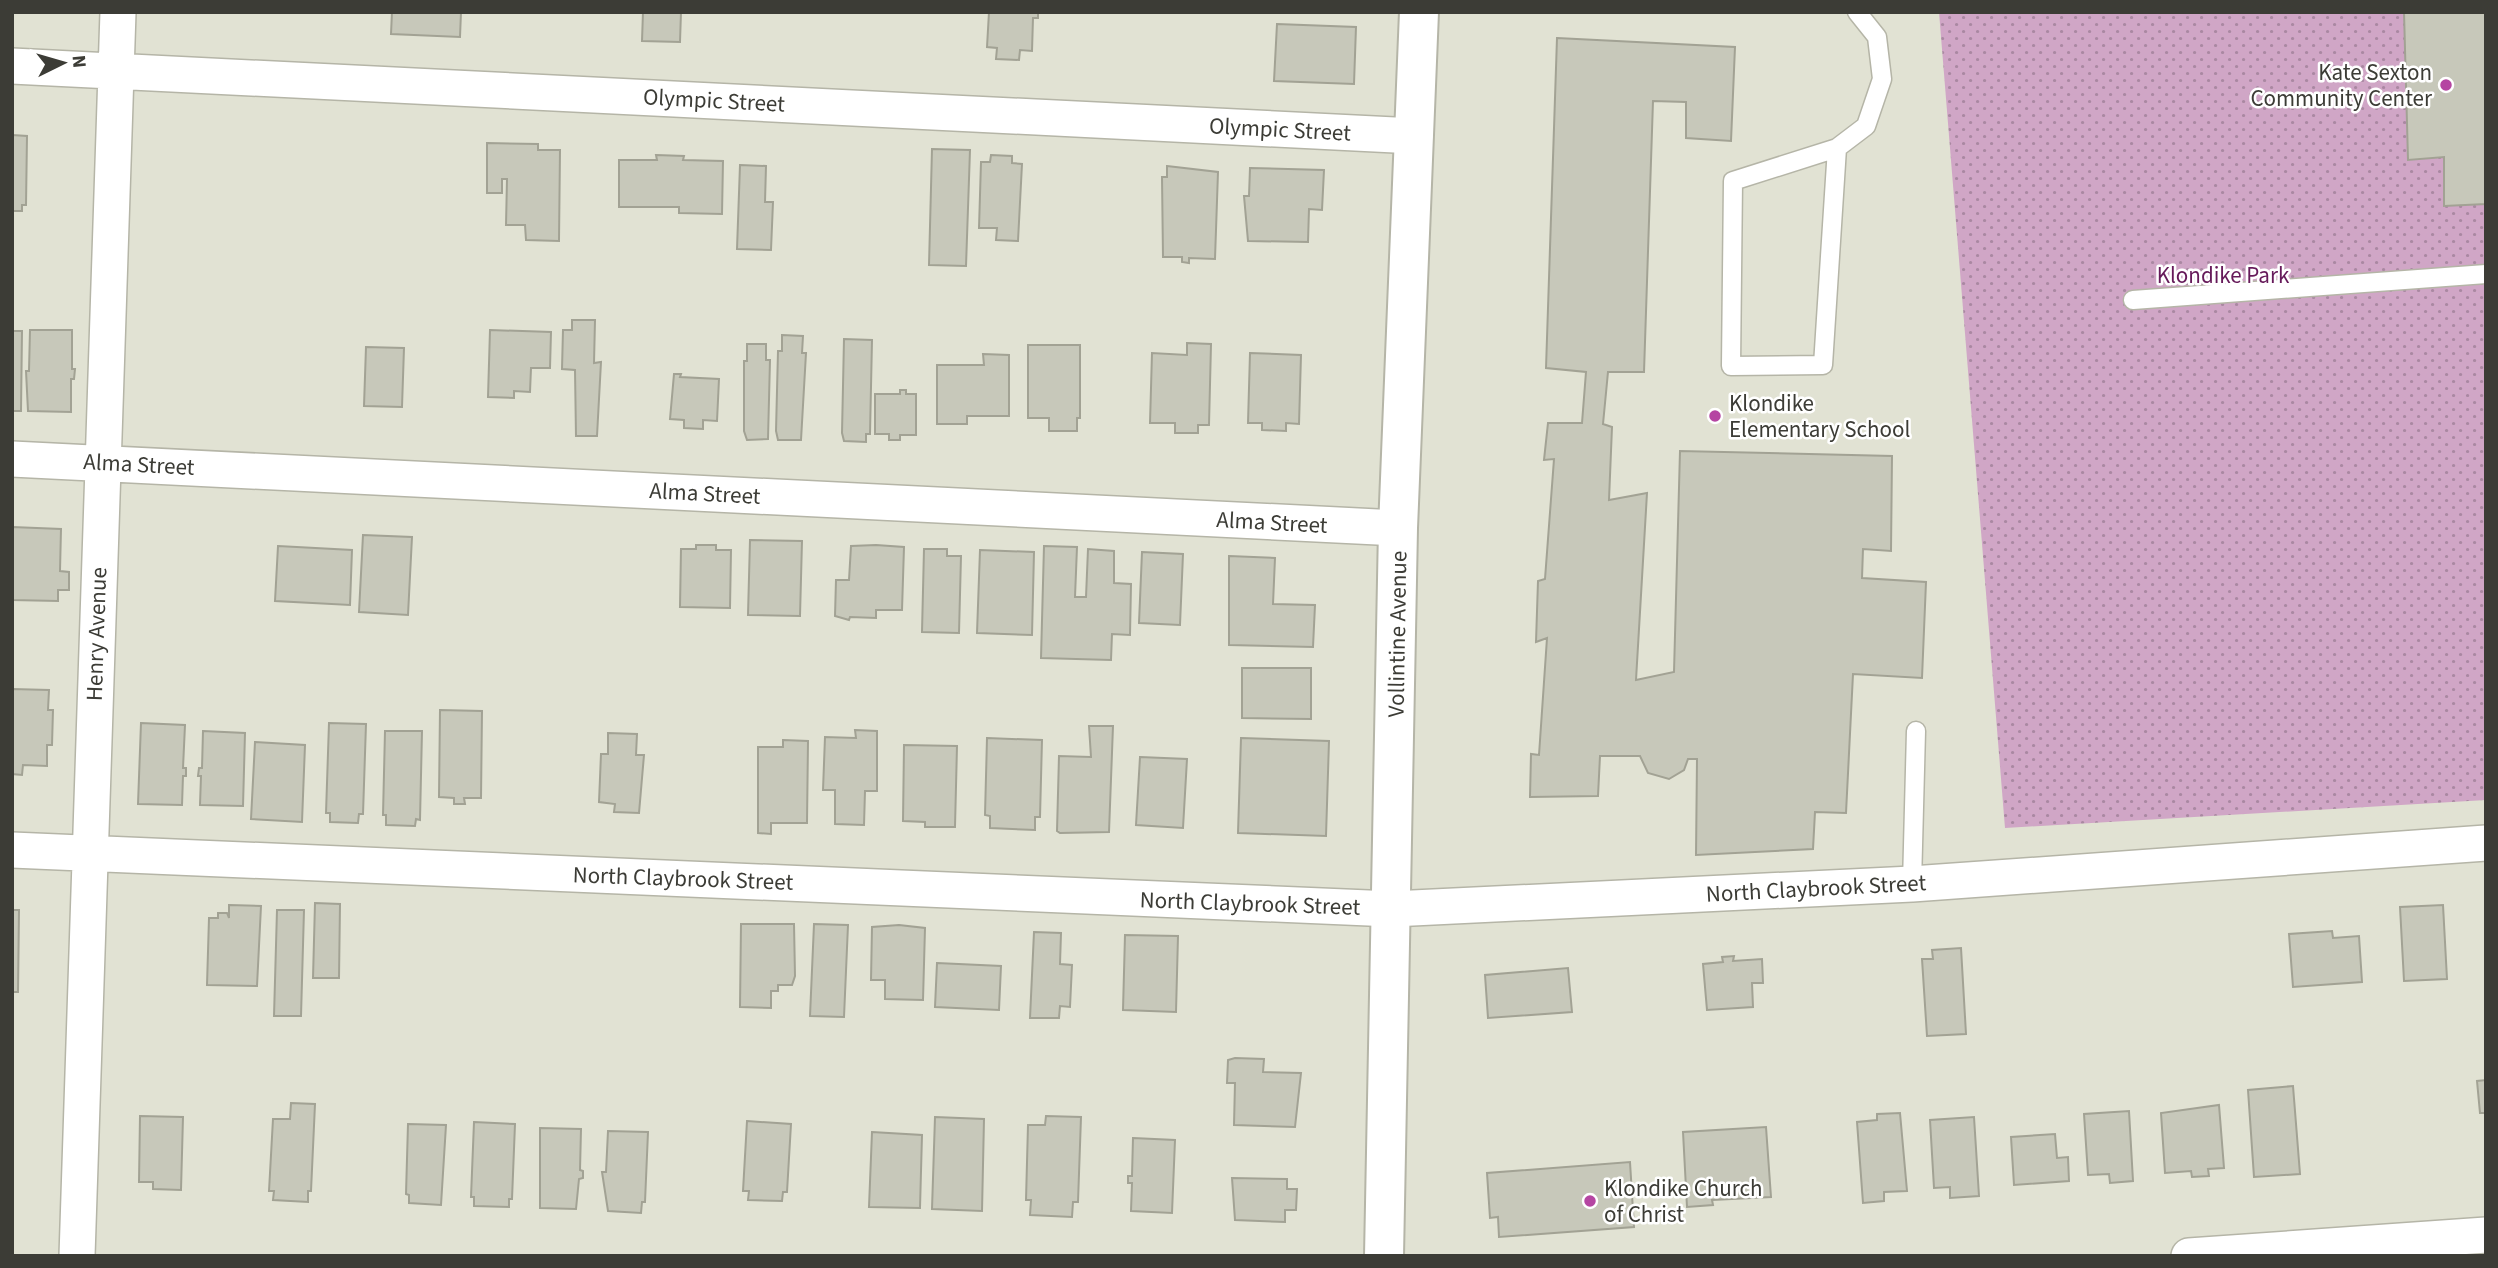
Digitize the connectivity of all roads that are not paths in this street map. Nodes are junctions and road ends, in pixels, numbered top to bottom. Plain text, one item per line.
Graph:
1 (118, 12) edge
2 (1419, 12) edge
3 (1857, 12) edge
4 (12, 66) edge
5 (116, 69) junction
6 (1415, 136) junction
7 (1837, 148) junction
8 (2486, 274) edge
9 (2133, 300) dead end
10 (12, 459) edge
11 (102, 462) junction
12 (1398, 528) junction
13 (1916, 731) dead end
14 (2486, 843) edge
15 (12, 850) edge
16 (89, 852) junction
17 (1912, 884) junction
18 (1392, 909) junction
19 (2486, 1235) edge
20 (77, 1256) edge
21 (1384, 1256) edge
22 (2189, 1256) edge

1 - 5 street, Henry Avenue
2 - 6 street, Vollintine Avenue
3 - 7 lane
4 - 5 street, Olympic Street
5 - 6 street, Olympic Street
5 - 11 street, Henry Avenue
6 - 12 street, Vollintine Avenue
7 - 7 lane
8 - 9 lane
10 - 11 street, Alma Street
11 - 12 street, Alma Street
11 - 16 street, Henry Avenue
12 - 18 street, Vollintine Avenue
13 - 17 lane
14 - 17 street, North Claybrook Street
15 - 16 street, North Claybrook Street
16 - 18 street, North Claybrook Street
16 - 20 street, Henry Avenue
17 - 18 street, North Claybrook Street
18 - 21 street, Vollintine Avenue
19 - 22 street

